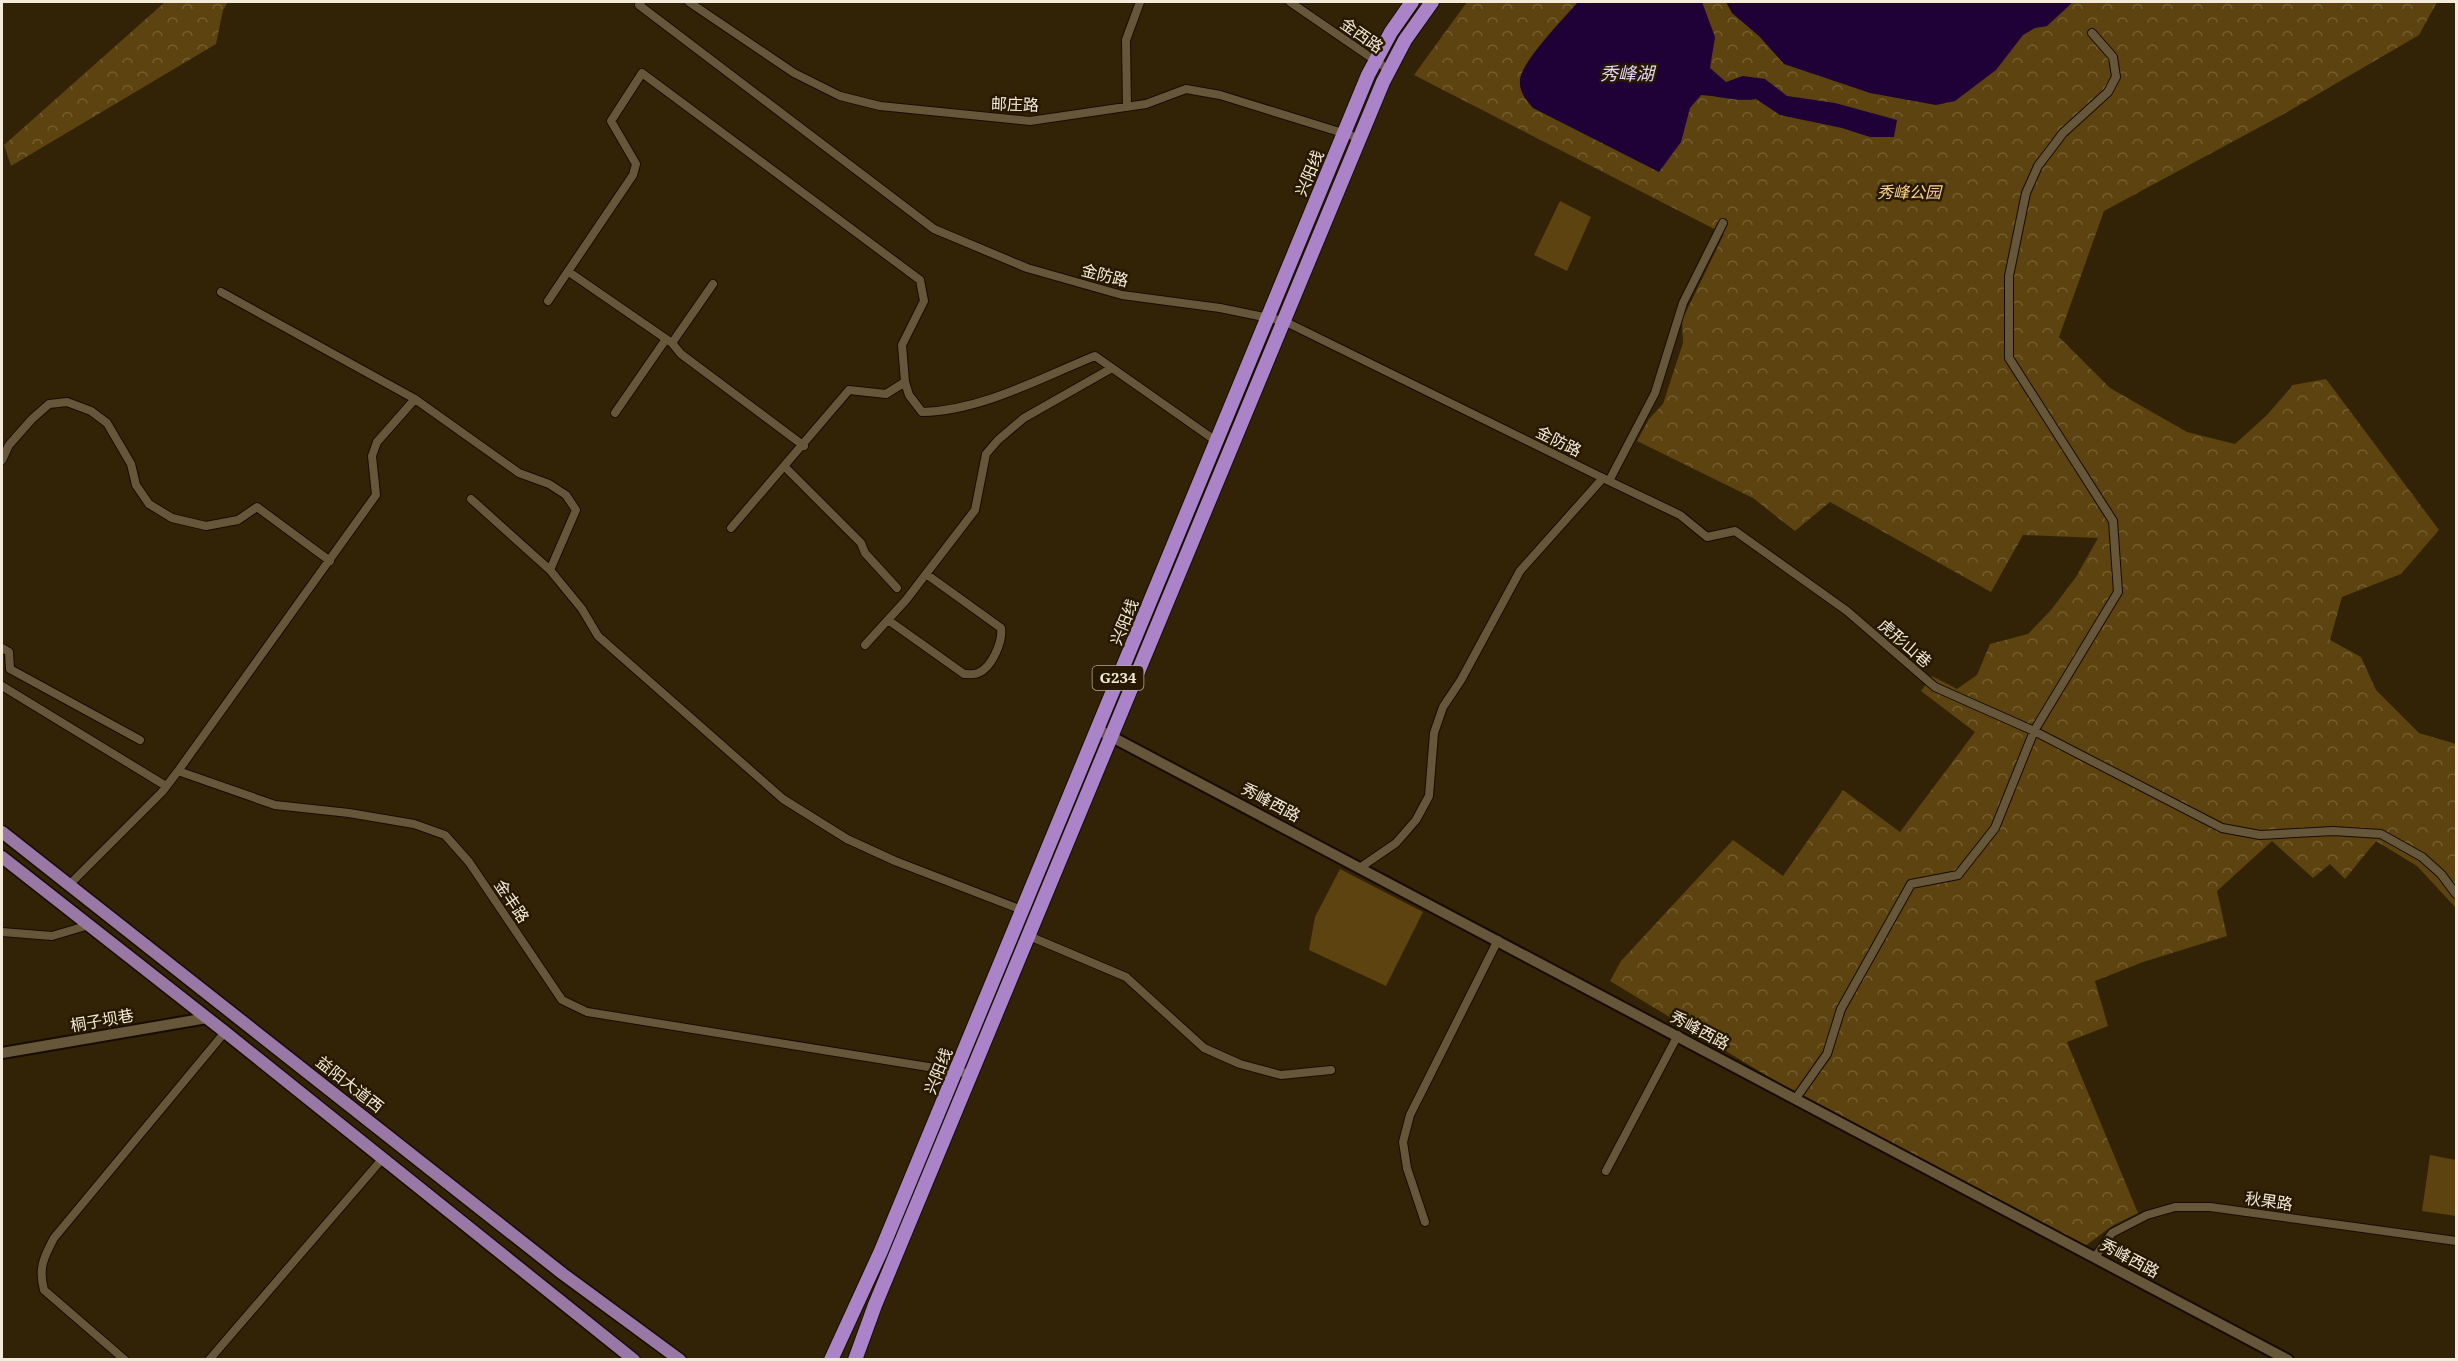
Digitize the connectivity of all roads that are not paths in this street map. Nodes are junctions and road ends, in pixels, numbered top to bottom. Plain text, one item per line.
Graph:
1 (689, 2) edge
2 (1140, 2) edge
3 (1290, 2) edge
4 (1413, 2) edge
5 (1432, 2) edge
6 (640, 3) edge
7 (2092, 33) dead end
8 (1375, 62) junction
9 (1389, 70) junction
10 (1127, 107) junction
11 (1344, 134) junction
12 (1359, 138) junction
13 (1722, 223) dead end
14 (569, 272) junction
15 (713, 284) dead end
16 (221, 292) dead end
17 (548, 301) dead end
18 (1268, 318) junction
19 (1284, 321) junction
20 (669, 341) junction
21 (1112, 368) junction
22 (905, 382) junction
23 (415, 399) junction
24 (615, 413) dead end
25 (1216, 441) junction
26 (804, 446) junction
27 (2, 460) edge
28 (785, 467) junction
29 (1606, 479) junction
30 (471, 499) dead end
31 (731, 528) dead end
32 (330, 561) junction
33 (550, 570) junction
34 (926, 574) junction
35 (897, 588) dead end
36 (888, 620) junction
37 (866, 645) dead end
38 (2, 648) edge
39 (2, 686) edge
40 (1097, 729) junction
41 (2034, 731) junction
42 (1112, 735) junction
43 (140, 740) dead end
44 (178, 771) junction
45 (166, 786) junction
46 (2, 832) edge
47 (2, 857) edge
48 (1360, 867) junction
49 (69, 885) junction
50 (2457, 894) edge
51 (1022, 910) junction
52 (89, 925) junction
53 (2, 932) edge
54 (1029, 936) junction
55 (1498, 940) junction
56 (207, 1018) junction
57 (225, 1032) junction
58 (1678, 1035) junction
59 (2, 1053) edge
60 (1331, 1070) dead end
61 (956, 1071) junction
62 (972, 1074) junction
63 (1796, 1098) junction
64 (383, 1158) junction
65 (1606, 1171) dead end
66 (1425, 1222) dead end
67 (2457, 1241) edge
68 (2095, 1257) junction
69 (125, 1359) edge
70 (209, 1359) edge
71 (634, 1359) edge
72 (680, 1359) edge
73 (831, 1359) edge
74 (855, 1359) edge
75 (2289, 1359) edge

1 - 10 street, 邮庄路
2 - 10 street
3 - 8 street, 金西路
4 - 8 highway, 兴阳线 / G234
5 - 9 highway, 兴阳线 / G234
6 - 18 street, 金防路
7 - 41 street
8 - 9 street, 金西路
8 - 11 highway, 兴阳线 / G234
9 - 12 highway, 兴阳线 / G234
10 - 11 street, 邮庄路
11 - 12 street, 邮庄路
11 - 18 highway, 兴阳线 / G234
12 - 19 highway, 兴阳线 / G234
13 - 29 street
14 - 17 street
14 - 20 street
14 - 22 street
15 - 20 street
16 - 23 street
18 - 19 street, 金防路
18 - 25 highway, 兴阳线 / G234
19 - 29 street, 金防路
19 - 42 highway, 兴阳线 / G234
20 - 24 street
20 - 26 street
21 - 22 street
21 - 25 street
21 - 34 street
22 - 26 street
23 - 32 street
23 - 33 street
25 - 40 highway, 兴阳线 / G234
26 - 28 street
27 - 32 street
28 - 31 street
28 - 35 street
29 - 41 street, 虎形山巷
29 - 48 street
30 - 33 street
32 - 44 street
33 - 51 street
34 - 36 street
34 - 36 street
36 - 37 street
38 - 43 street
39 - 45 street
40 - 42 street, 秀峰西路
40 - 51 highway, 兴阳线 / G234
41 - 50 street, 虎形山巷
41 - 63 street
42 - 48 street, 秀峰西路
42 - 54 highway, 兴阳线 / G234
44 - 45 street
44 - 61 street, 金丰路
45 - 49 street
46 - 49 main road, 益阳大道西
47 - 52 main road
48 - 55 street, 秀峰西路
49 - 72 main road, 益阳大道西
51 - 61 highway, 兴阳线 / G234
52 - 53 street
52 - 56 main road
54 - 60 street
54 - 62 highway, 兴阳线 / G234
55 - 58 street, 秀峰西路
55 - 66 street
56 - 57 main road
56 - 59 street, 桐子坝巷
57 - 64 main road
57 - 69 street
58 - 63 street, 秀峰西路
58 - 65 street
61 - 62 street, 金丰路
61 - 73 highway, 兴阳线 / G234
62 - 74 highway, 兴阳线 / G234
63 - 68 street, 秀峰西路
64 - 70 street
64 - 71 main road
67 - 68 street, 秋果路
68 - 75 street, 秀峰西路

